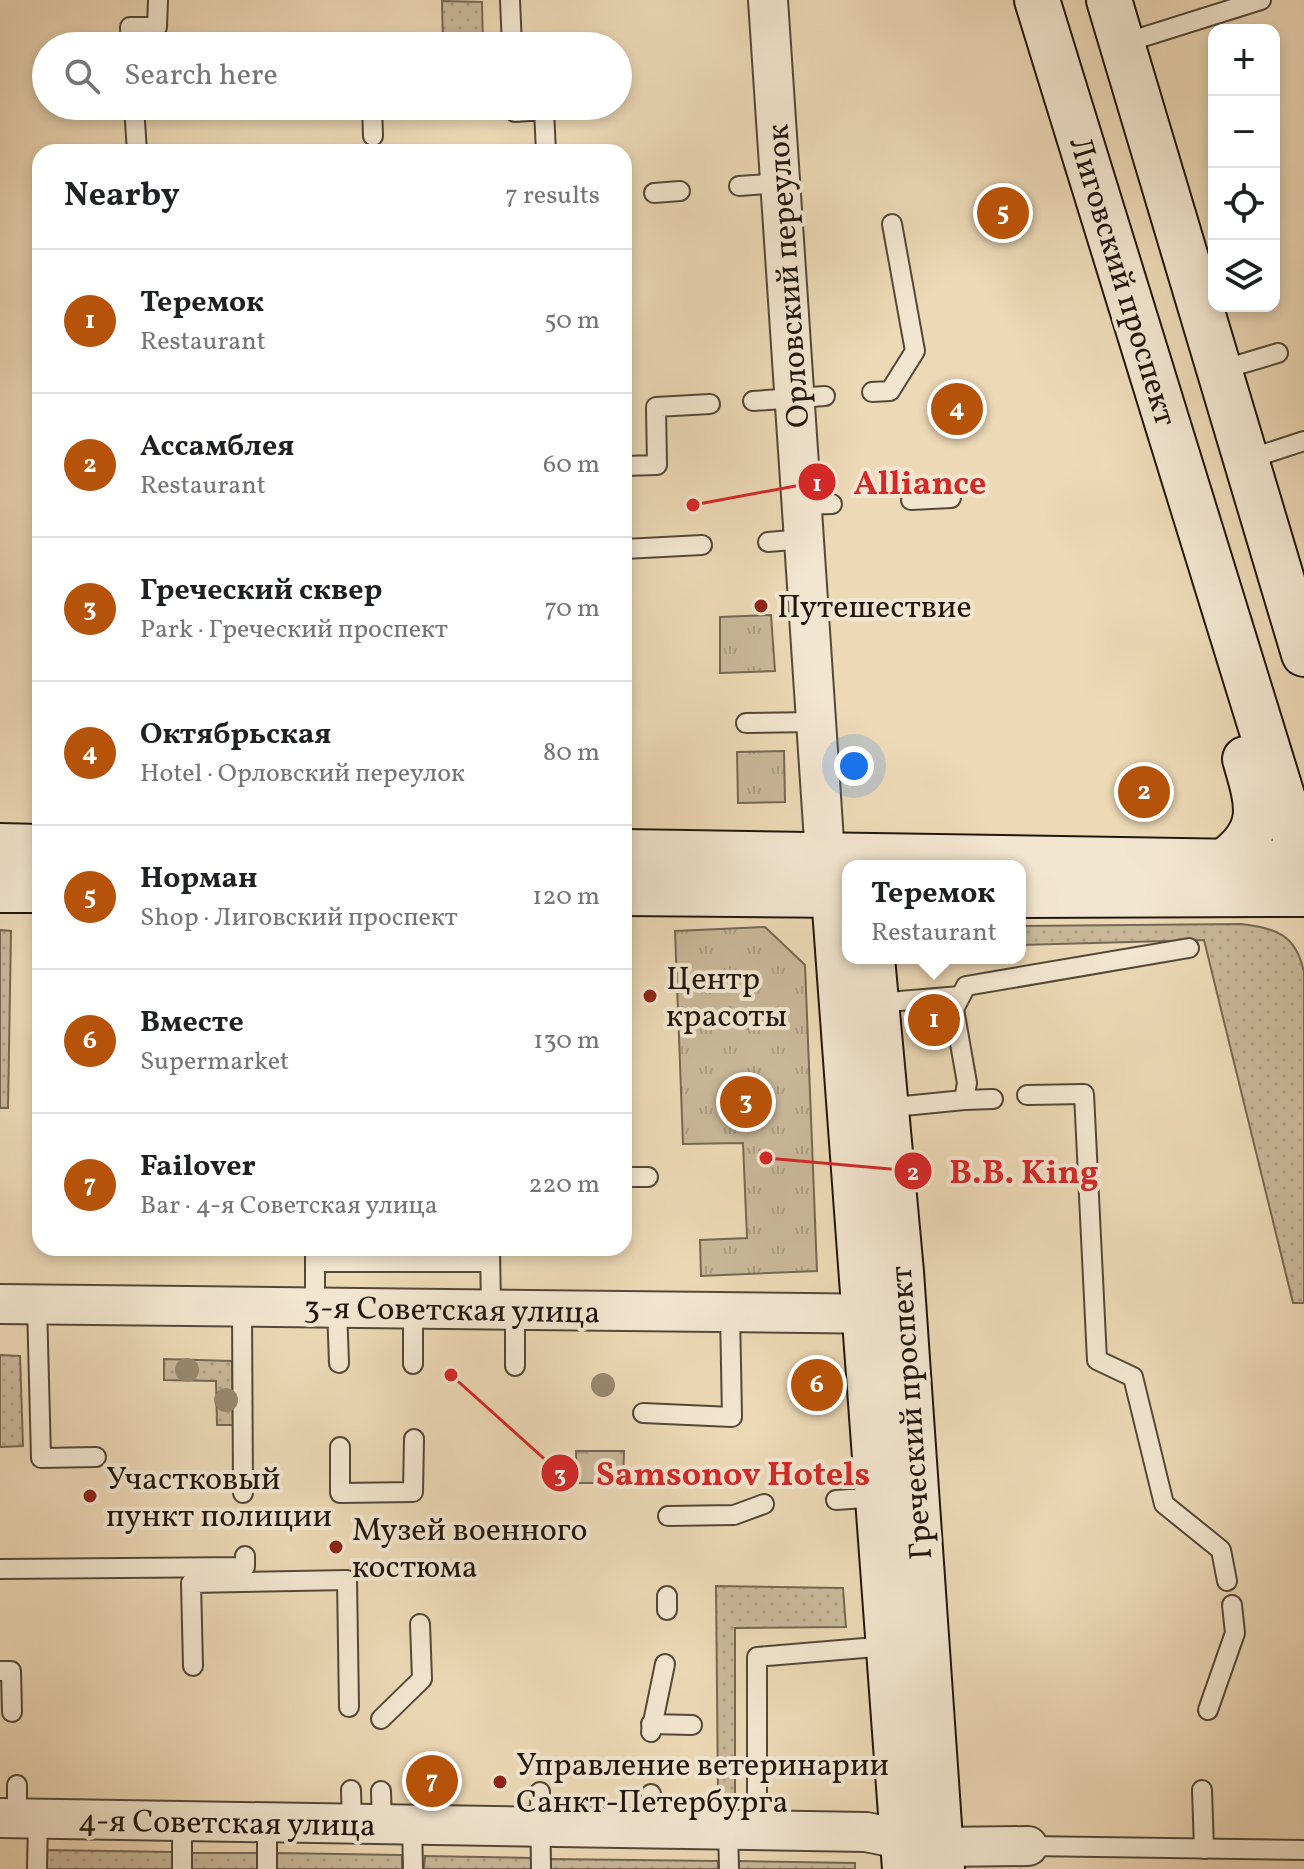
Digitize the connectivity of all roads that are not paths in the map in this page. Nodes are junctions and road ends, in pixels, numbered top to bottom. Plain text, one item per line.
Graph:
1 (158, 0) edge
2 (510, 0) edge
3 (768, 0) edge
4 (1037, 0) edge
5 (1109, 0) edge
6 (1261, 0) edge
7 (130, 32) edge
8 (511, 32) edge
9 (1121, 44) junction
10 (135, 120) edge
11 (372, 120) edge
12 (544, 120) edge
13 (373, 136) dead end
14 (136, 144) edge
15 (546, 144) edge
16 (781, 183) junction
17 (739, 186) dead end
18 (680, 191) dead end
19 (654, 193) dead end
20 (892, 224) dead end
21 (1278, 353) dead end
22 (1221, 370) junction
23 (872, 392) dead end
24 (810, 397) junction
25 (753, 401) dead end
26 (710, 404) dead end
27 (1304, 441) edge
28 (1246, 460) junction
29 (632, 466) edge
30 (951, 498) dead end
31 (911, 500) dead end
32 (702, 545) dead end
33 (632, 549) edge
34 (1209, 562) junction
35 (1304, 654) edge
36 (816, 722) junction
37 (746, 723) dead end
38 (0, 846) edge
39 (32, 847) edge
40 (632, 853) edge
41 (1226, 860) junction
42 (1026, 871) edge
43 (1304, 872) edge
44 (839, 881) edge
45 (0, 890) edge
46 (32, 890) edge
47 (632, 893) edge
48 (1026, 895) edge
49 (842, 905) edge
50 (1189, 948) dead end
51 (850, 964) edge
52 (873, 964) edge
53 (960, 996) junction
54 (876, 1003) junction
55 (1027, 1095) dead end
56 (993, 1099) dead end
57 (964, 1100) junction
58 (868, 1109) junction
59 (632, 1177) edge
60 (648, 1177) dead end
61 (315, 1256) edge
62 (490, 1256) edge
63 (0, 1304) edge
64 (37, 1304) junction
65 (242, 1307) junction
66 (326, 1308) junction
67 (413, 1309) junction
68 (503, 1310) junction
69 (730, 1312) junction
70 (884, 1314) junction
71 (339, 1363) dead end
72 (413, 1364) dead end
73 (515, 1366) dead end
74 (643, 1413) dead end
75 (414, 1439) dead end
76 (340, 1447) dead end
77 (96, 1457) dead end
78 (243, 1493) dead end
79 (764, 1504) dead end
80 (668, 1516) dead end
81 (245, 1568) junction
82 (0, 1569) edge
83 (1227, 1581) dead end
84 (1232, 1605) dead end
85 (420, 1624) dead end
86 (889, 1646) junction
87 (665, 1664) dead end
88 (193, 1666) dead end
89 (0, 1671) edge
90 (349, 1707) dead end
91 (1208, 1710) dead end
92 (12, 1712) dead end
93 (381, 1719) dead end
94 (692, 1725) dead end
95 (1202, 1790) dead end
96 (18, 1810) edge
97 (540, 1810) junction
98 (376, 1811) junction
99 (182, 1821) junction
100 (267, 1822) junction
101 (743, 1830) junction
102 (1028, 1846) joint
103 (1204, 1849) junction
104 (1304, 1850) edge
105 (923, 1856) edge
106 (37, 1869) edge
107 (182, 1869) edge
108 (267, 1869) edge
109 (413, 1869) edge
110 (541, 1869) edge
111 (729, 1869) edge

1 - 7 lane
2 - 8 lane
3 - 16 street, Орловский переулок
4 - 34 main road, Лиговский проспект
5 - 9 main road, Лиговский проспект
6 - 9 lane
9 - 22 main road, Лиговский проспект
10 - 14 lane
11 - 13 lane
12 - 15 lane
16 - 17 lane
16 - 24 street, Орловский переулок
18 - 19 lane
20 - 23 lane
21 - 22 lane
22 - 28 main road, Лиговский проспект
24 - 25 lane
24 - 36 street, Орловский переулок
26 - 29 lane
27 - 28 lane
28 - 35 main road, Лиговский проспект
30 - 31 lane
32 - 33 lane
34 - 41 main road, Лиговский проспект
34 - 43 main road, Лиговский проспект
36 - 37 lane
36 - 44 street, Орловский переулок
38 - 39 main road
40 - 44 main road
41 - 42 main road
41 - 43 main road
43 - 48 main road
44 - 47 main road
44 - 49 main road, Греческий проспект
45 - 46 main road
50 - 53 lane
51 - 58 main road, Греческий проспект
52 - 54 main road, Греческий проспект
53 - 54 lane
53 - 57 lane
54 - 58 main road, Греческий проспект
55 - 83 lane
56 - 57 lane
57 - 58 lane
58 - 70 main road, Греческий проспект
59 - 60 lane
61 - 66 lane
62 - 68 lane
63 - 64 street, 3-я Советская улица
64 - 65 street, 3-я Советская улица
64 - 77 lane
65 - 66 street, 3-я Советская улица
65 - 78 lane
66 - 67 street, 3-я Советская улица
66 - 71 lane
67 - 68 street, 3-я Советская улица
67 - 72 lane
68 - 69 street, 3-я Советская улица
68 - 73 lane
69 - 70 street, 3-я Советская улица
69 - 74 lane
70 - 86 main road, Греческий проспект
70 - 105 main road, Греческий проспект
75 - 76 lane
79 - 80 lane
81 - 82 lane
81 - 88 lane
81 - 90 lane
84 - 91 lane
85 - 93 lane
86 - 101 lane
86 - 105 main road, Греческий проспект
87 - 94 lane
89 - 92 lane
95 - 103 lane
96 - 99 street, 4-я Советская улица
96 - 106 lane
97 - 98 street, 4-я Советская улица
97 - 101 street, 4-я Советская улица
97 - 110 lane
98 - 100 street, 4-я Советская улица
98 - 109 lane
99 - 100 street, 4-я Советская улица
99 - 107 lane
100 - 108 lane
101 - 105 street, 4-я Советская улица
101 - 111 lane
102 - 103 lane
102 - 105 street, 4-я Советская улица
103 - 104 lane

